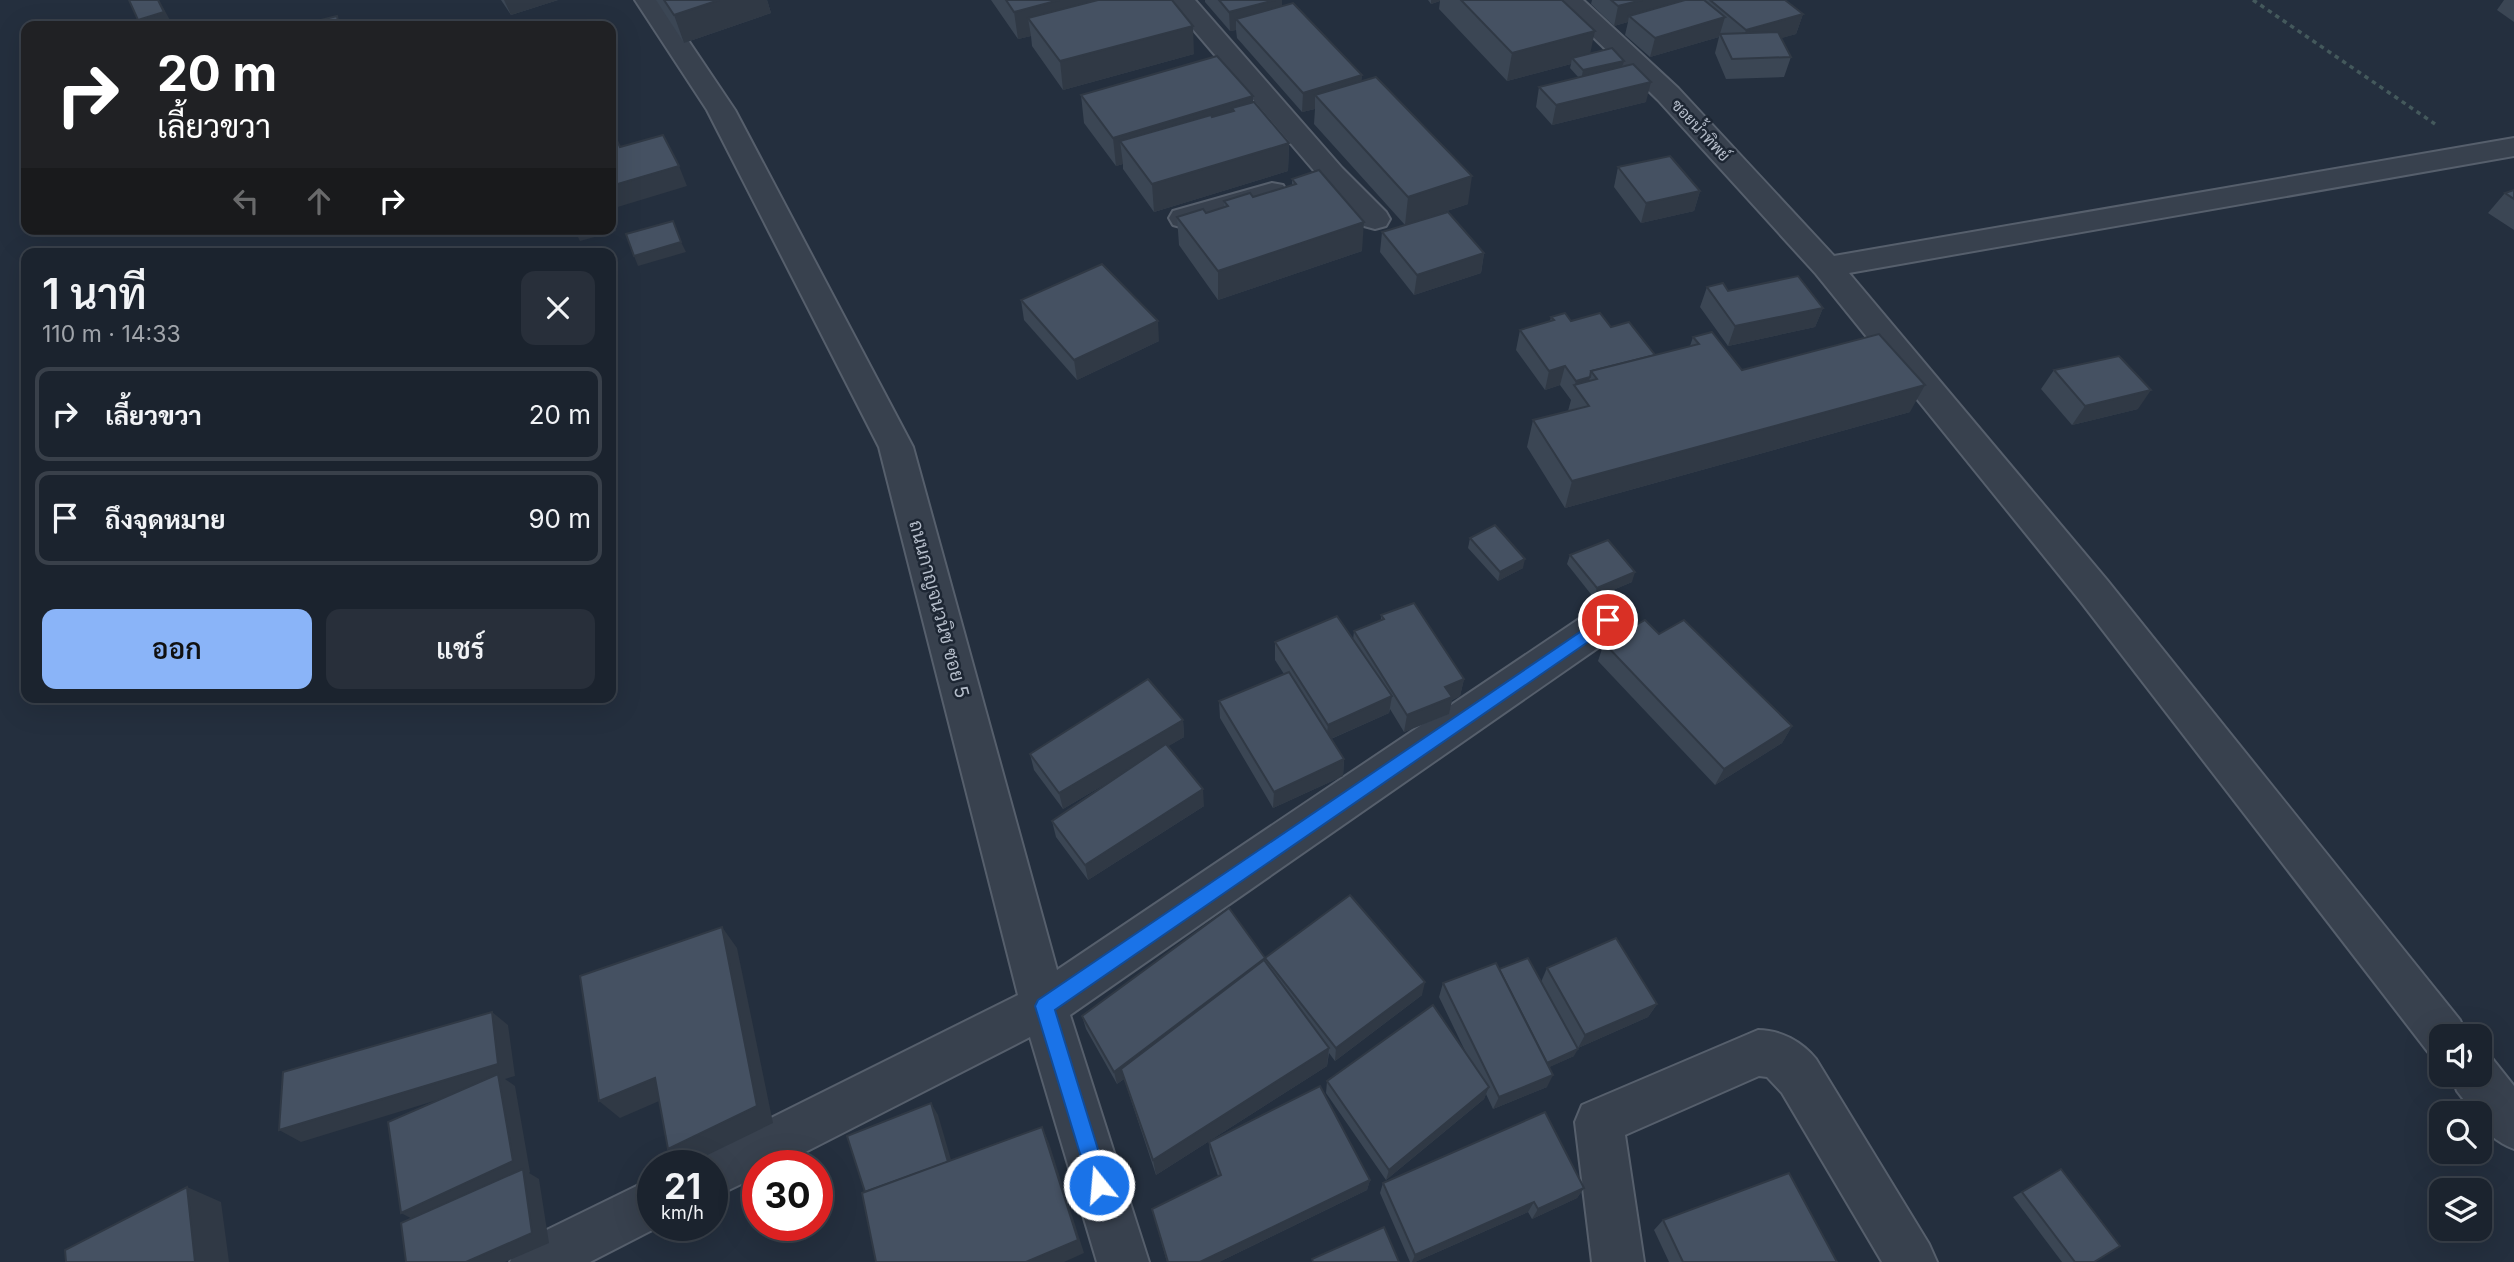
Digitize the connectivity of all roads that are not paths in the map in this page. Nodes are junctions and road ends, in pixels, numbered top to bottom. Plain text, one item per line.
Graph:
1 (648, 0) edge
2 (1181, 0) edge
3 (1568, 0) edge
4 (2514, 147) edge
5 (1311, 180) junction
6 (1184, 218) edge
7 (1376, 219) dead end
8 (1827, 267) junction
9 (1608, 620) dead end
10 (1044, 1006) junction
11 (2435, 1024) edge
12 (2484, 1087) edge
13 (2514, 1125) edge
14 (728, 1165) edge
15 (637, 1211) edge
16 (536, 1262) edge
17 (1122, 1262) edge
18 (1618, 1262) edge
19 (1911, 1262) edge

1 - 10 street, ถนนกาญจนวนิช ซอย 5
2 - 5 street
3 - 8 street, ซอยน้ำทิพย์
4 - 8 street
5 - 6 street
5 - 7 street
8 - 11 street, ซอยน้ำทิพย์
9 - 10 street
10 - 14 street
10 - 17 street, ถนนกาญจนวนิช ซอย 5
12 - 13 street
15 - 16 street
18 - 19 street

